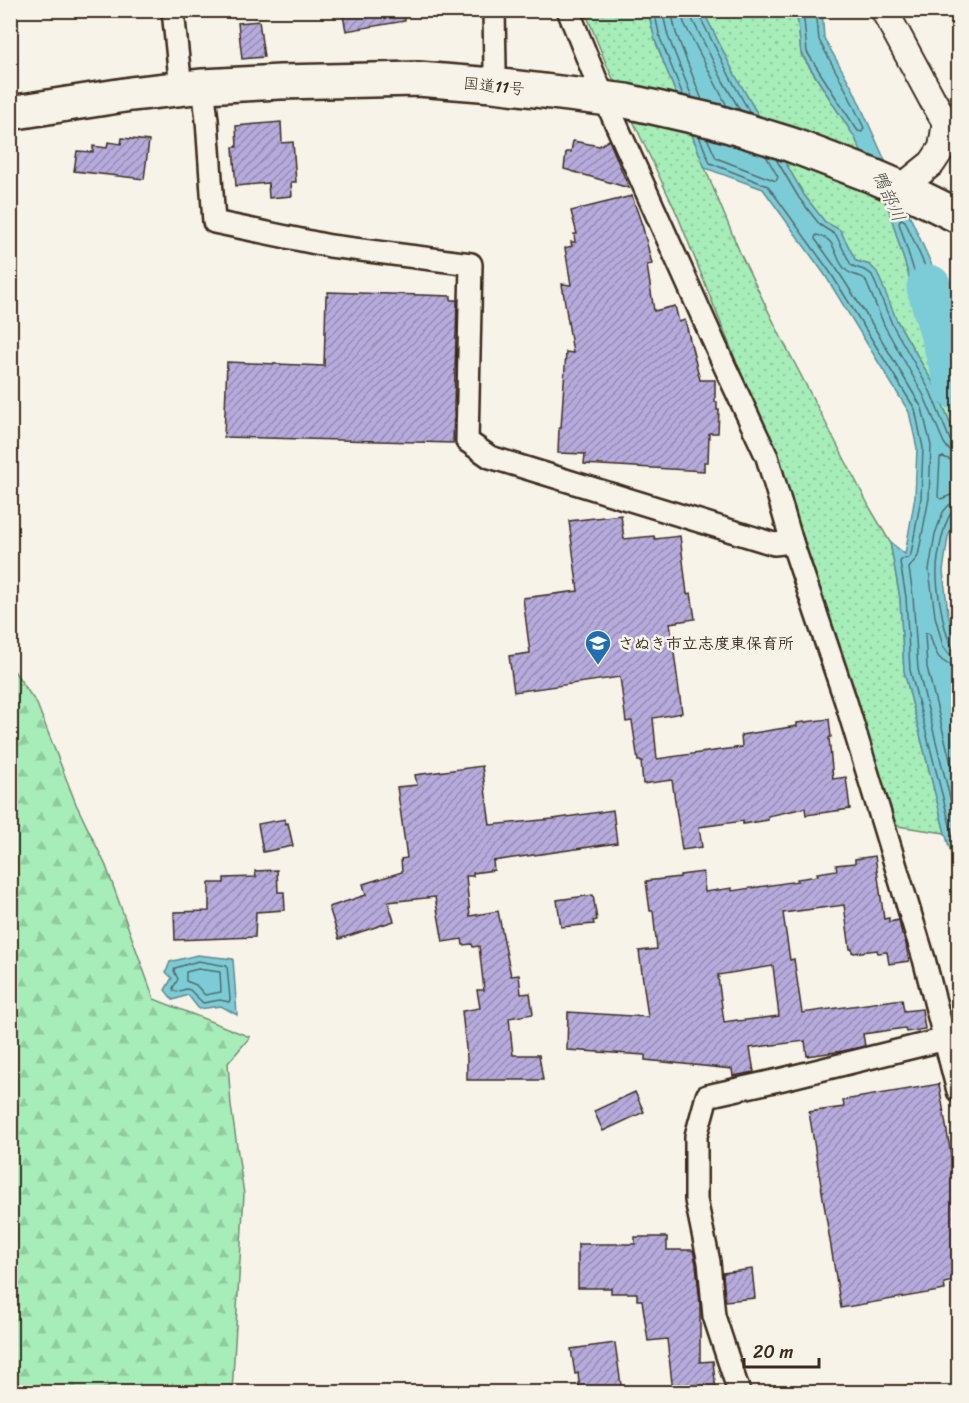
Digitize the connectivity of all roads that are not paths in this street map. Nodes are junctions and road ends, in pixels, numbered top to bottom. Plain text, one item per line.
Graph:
1 (173, 10) edge
2 (494, 10) edge
3 (568, 10) edge
4 (884, 10) edge
5 (493, 85) junction
6 (192, 88) junction
7 (615, 100) junction
8 (10, 114) edge
9 (952, 133) edge
10 (901, 188) junction
11 (958, 216) edge
12 (792, 542) junction
13 (946, 1039) junction
14 (958, 1091) edge
15 (739, 1392) edge

1 - 6 street
2 - 5 street
3 - 7 street
4 - 9 street
5 - 6 highway, 国道11号
5 - 7 highway, 国道11号
6 - 8 highway, 国道11号
6 - 12 street
7 - 10 highway, 国道11号
7 - 12 street
9 - 10 street
10 - 11 highway, 国道11号
12 - 13 street
13 - 14 street
13 - 15 street

